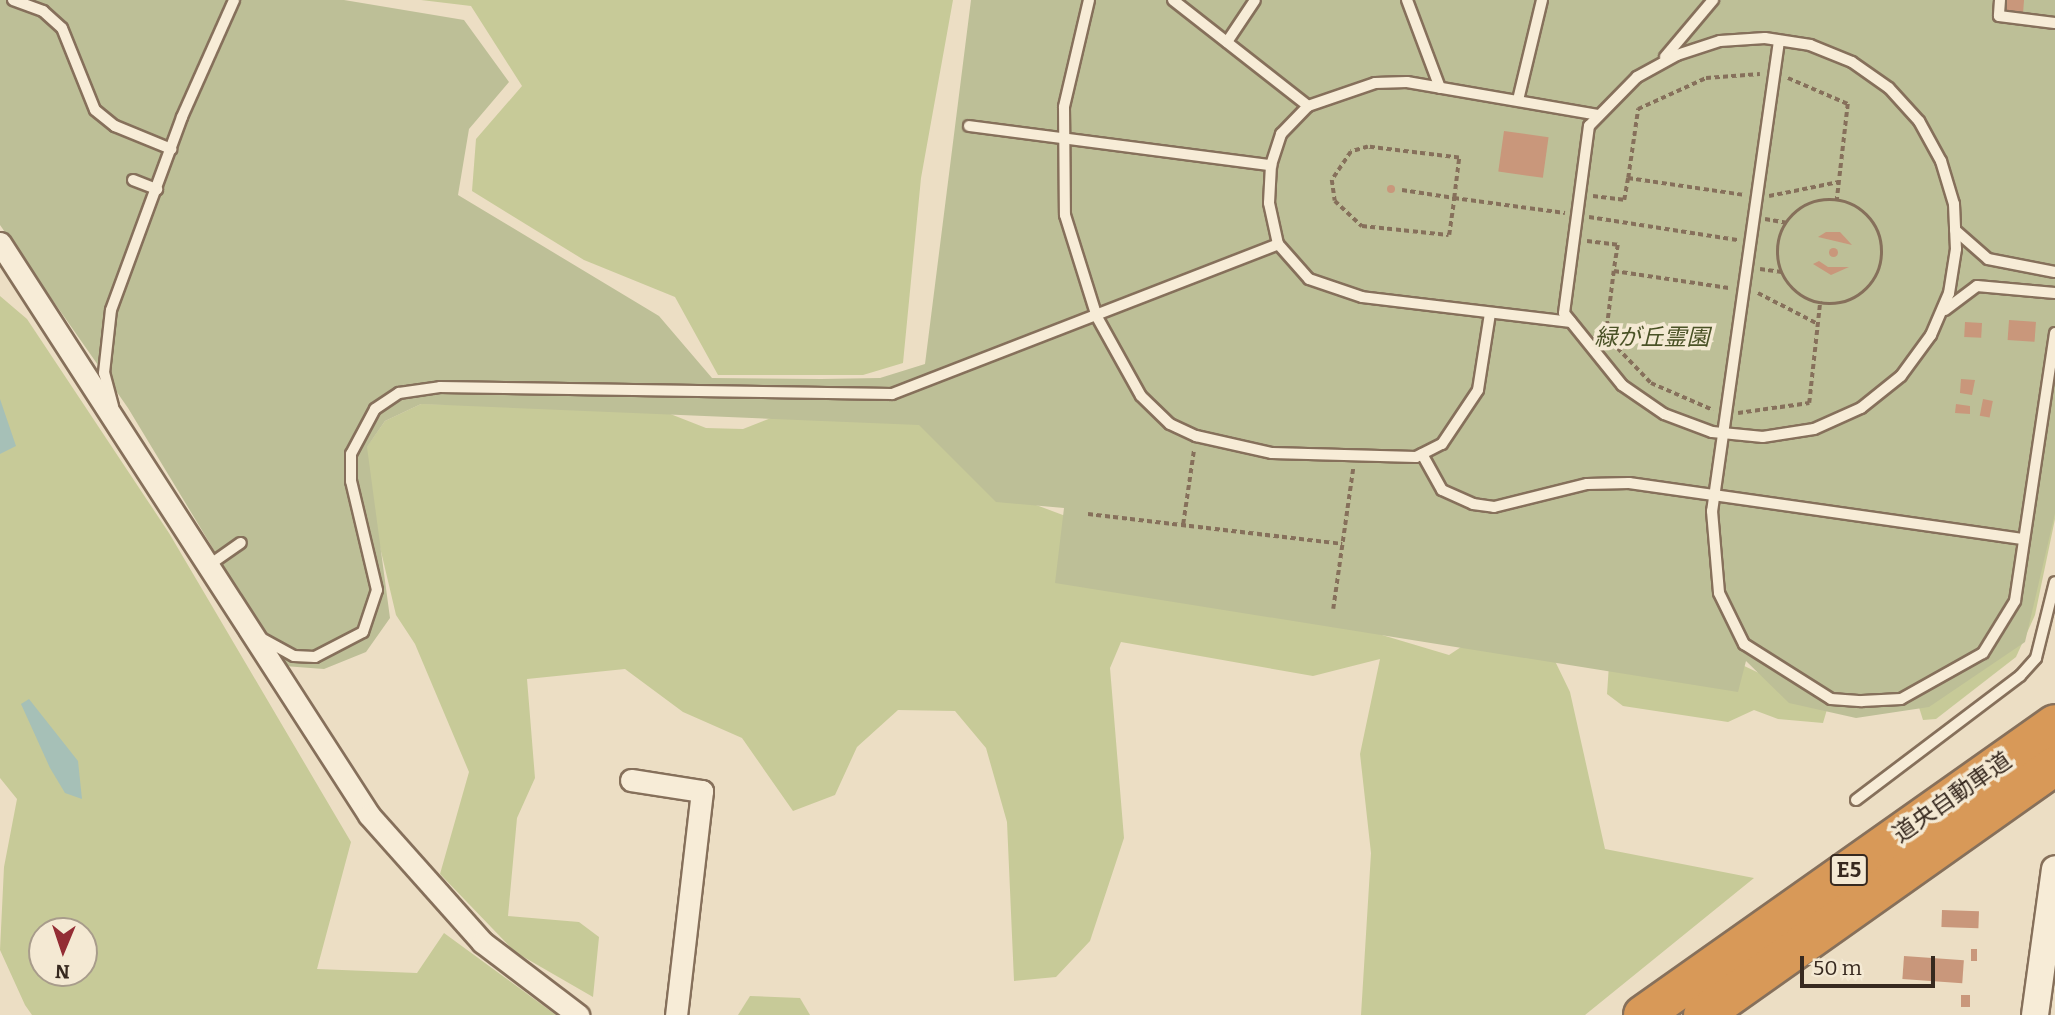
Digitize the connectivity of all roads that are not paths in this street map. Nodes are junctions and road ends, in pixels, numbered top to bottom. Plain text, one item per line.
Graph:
1 (13, 0) edge
2 (234, 0) edge
3 (1089, 0) edge
4 (1173, 0) edge
5 (1255, 0) edge
6 (1407, 0) edge
7 (1542, 0) edge
8 (1713, 0) edge
9 (2000, 0) edge
10 (2055, 23) edge
11 (1779, 41) junction
12 (1227, 43) junction
13 (1656, 67) junction
14 (1440, 88) junction
15 (1518, 100) junction
16 (1308, 106) junction
17 (1599, 115) junction
18 (969, 126) dead end
19 (1062, 138) junction
20 (171, 149) junction
21 (1271, 165) junction
22 (133, 180) dead end
23 (157, 189) junction
24 (1955, 230) junction
25 (0, 243) edge
26 (1278, 244) junction
27 (2055, 272) edge
28 (2055, 293) edge
29 (1490, 313) junction
30 (1097, 317) junction
31 (1939, 317) junction
32 (1571, 322) junction
33 (2055, 333) edge
34 (115, 414) junction
35 (1722, 433) junction
36 (1422, 454) junction
37 (1715, 494) junction
38 (2024, 539) junction
39 (241, 543) dead end
40 (212, 563) junction
41 (2055, 582) edge
42 (253, 631) junction
43 (2055, 724) edge
44 (2055, 766) edge
45 (631, 780) dead end
46 (1856, 800) dead end
47 (2055, 869) edge
48 (578, 1015) edge
49 (676, 1015) edge
50 (1643, 1015) edge
51 (1703, 1015) edge
52 (2035, 1015) edge

1 - 20 lane
2 - 20 lane
3 - 19 lane
4 - 12 lane
5 - 12 lane
6 - 14 lane
7 - 15 lane
8 - 13 lane
9 - 10 lane
11 - 13 lane
11 - 24 lane
11 - 35 lane
12 - 16 lane
13 - 17 lane
14 - 15 lane
14 - 16 lane
15 - 17 lane
16 - 21 lane
17 - 32 lane
18 - 19 lane
19 - 21 lane
19 - 30 lane
20 - 23 lane
21 - 26 lane
22 - 23 lane
23 - 34 lane
24 - 27 lane
24 - 31 lane
25 - 34 street
26 - 29 lane
26 - 30 lane
28 - 31 lane
29 - 32 lane
29 - 36 lane
30 - 36 lane
30 - 42 lane
31 - 35 lane
32 - 35 lane
33 - 38 lane
34 - 40 street
35 - 37 lane
36 - 37 lane
37 - 38 lane
37 - 38 lane
39 - 40 lane
40 - 42 street
41 - 46 lane
42 - 48 street
43 - 50 highway, 道央自動車道 / E5
44 - 51 highway, 道央自動車道 / E5
45 - 49 street
47 - 52 street

